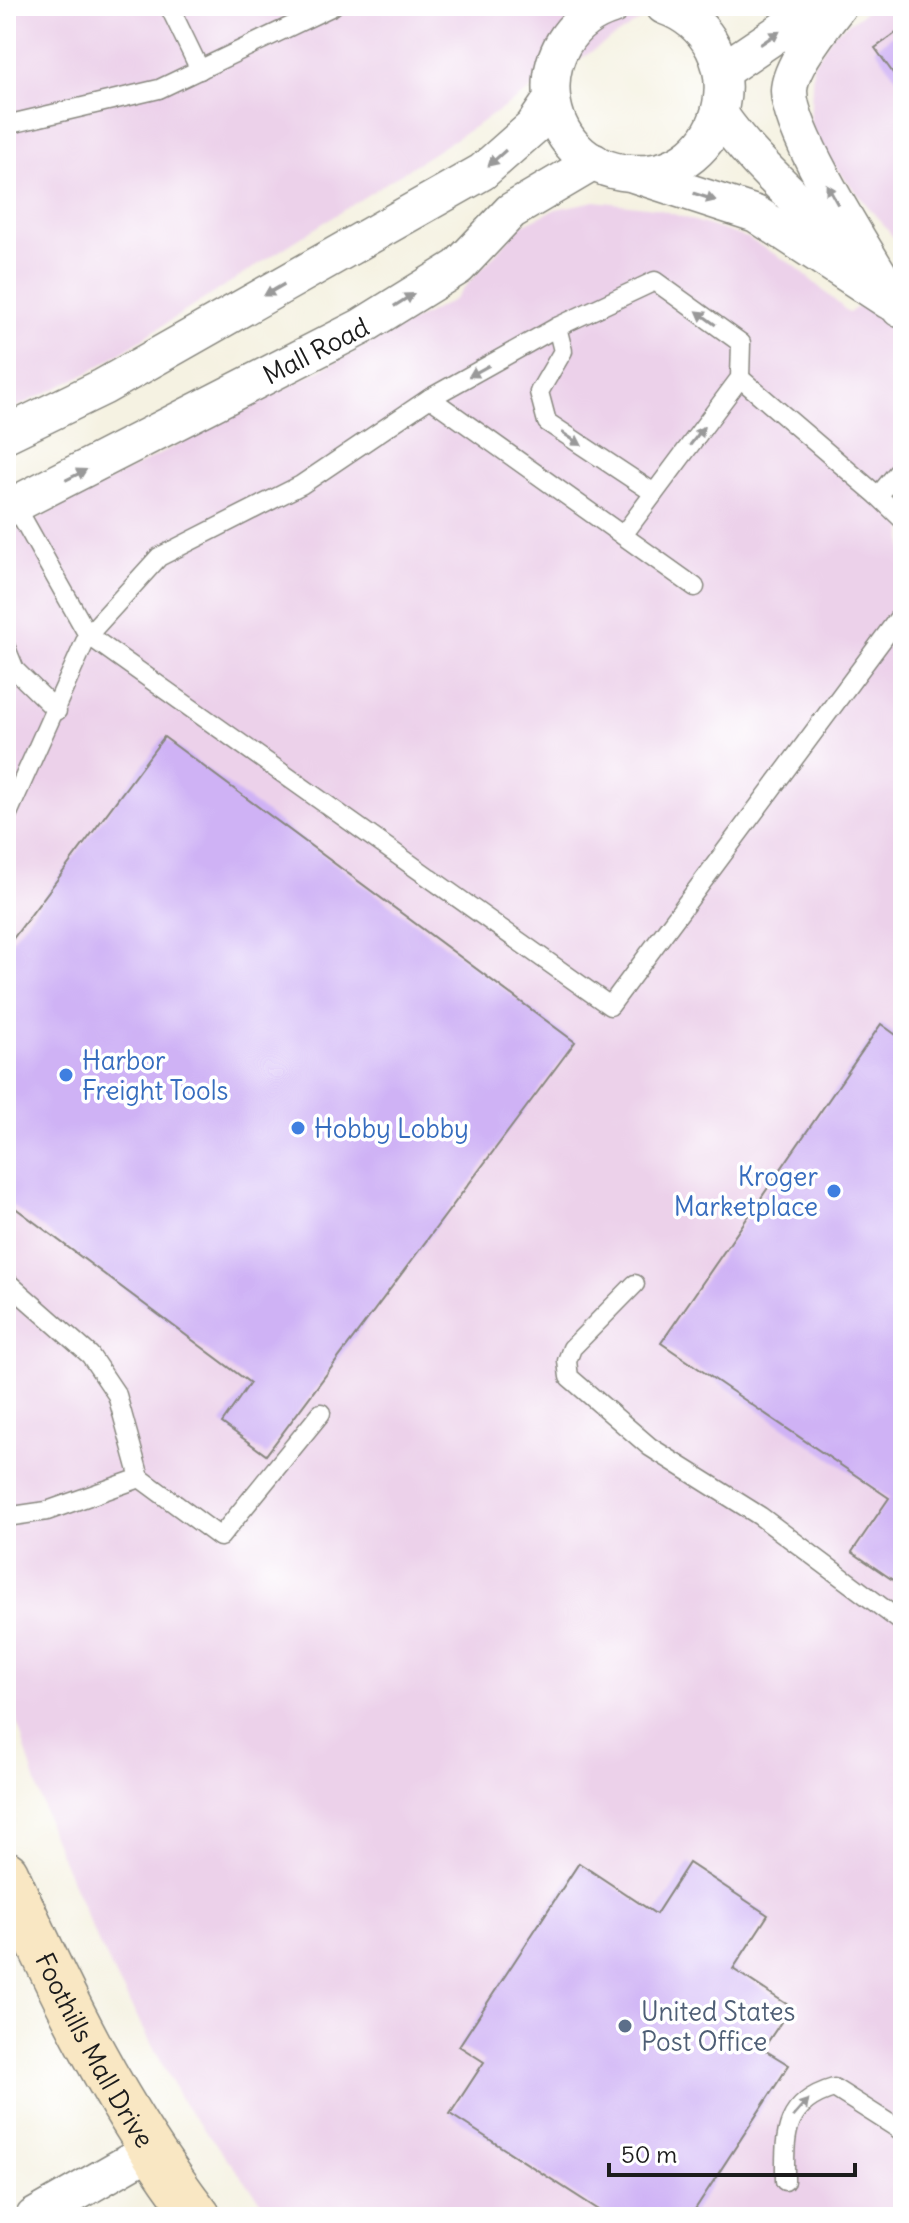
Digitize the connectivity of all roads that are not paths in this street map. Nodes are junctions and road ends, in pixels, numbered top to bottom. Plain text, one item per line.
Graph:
1 (169, 6) edge
2 (333, 6) edge
3 (612, 6) edge
4 (667, 6) edge
5 (818, 6) edge
6 (838, 6) edge
7 (200, 70) junction
8 (722, 71) junction
9 (550, 102) junction
10 (720, 115) junction
11 (6, 125) edge
12 (594, 162) junction
13 (630, 173) junction
14 (901, 311) edge
15 (557, 327) junction
16 (740, 378) junction
17 (430, 398) junction
18 (6, 434) edge
19 (903, 466) edge
20 (654, 493) junction
21 (878, 496) junction
22 (9, 499) edge
23 (903, 520) edge
24 (623, 535) junction
25 (695, 587) dead end
26 (903, 612) edge
27 (88, 635) junction
28 (6, 648) edge
29 (57, 711) junction
30 (6, 818) edge
31 (6, 1281) edge
32 (635, 1284) dead end
33 (321, 1413) dead end
34 (140, 1478) junction
35 (6, 1517) edge
36 (903, 1623) edge
37 (6, 1873) edge
38 (903, 2132) edge
39 (149, 2151) junction
40 (785, 2181) dead end
41 (34, 2217) edge
42 (199, 2217) edge

1 - 7 lane
2 - 7 lane
3 - 9 street
4 - 8 street
8 -> 5 street
14 -> 6 street
7 - 11 lane
8 - 10 street
9 - 12 street
9 -> 18 street
10 - 13 street
10 - 14 street
12 - 13 street
22 -> 12 street, Mall Road
13 -> 14 street
16 -> 15 lane
15 -> 17 lane
15 -> 20 lane
20 -> 16 lane
16 - 21 lane
17 - 24 lane
17 - 27 lane
19 - 21 lane
20 - 24 lane
21 - 23 lane
22 - 27 lane
24 - 25 lane
26 - 27 lane
27 - 29 lane
28 - 29 lane
29 - 30 lane
31 - 34 lane
32 - 36 lane
33 - 34 lane
34 - 35 lane
37 - 39 main road, Foothills Mall Drive
40 -> 38 lane
39 - 41 street
39 - 42 main road, Foothills Mall Drive

